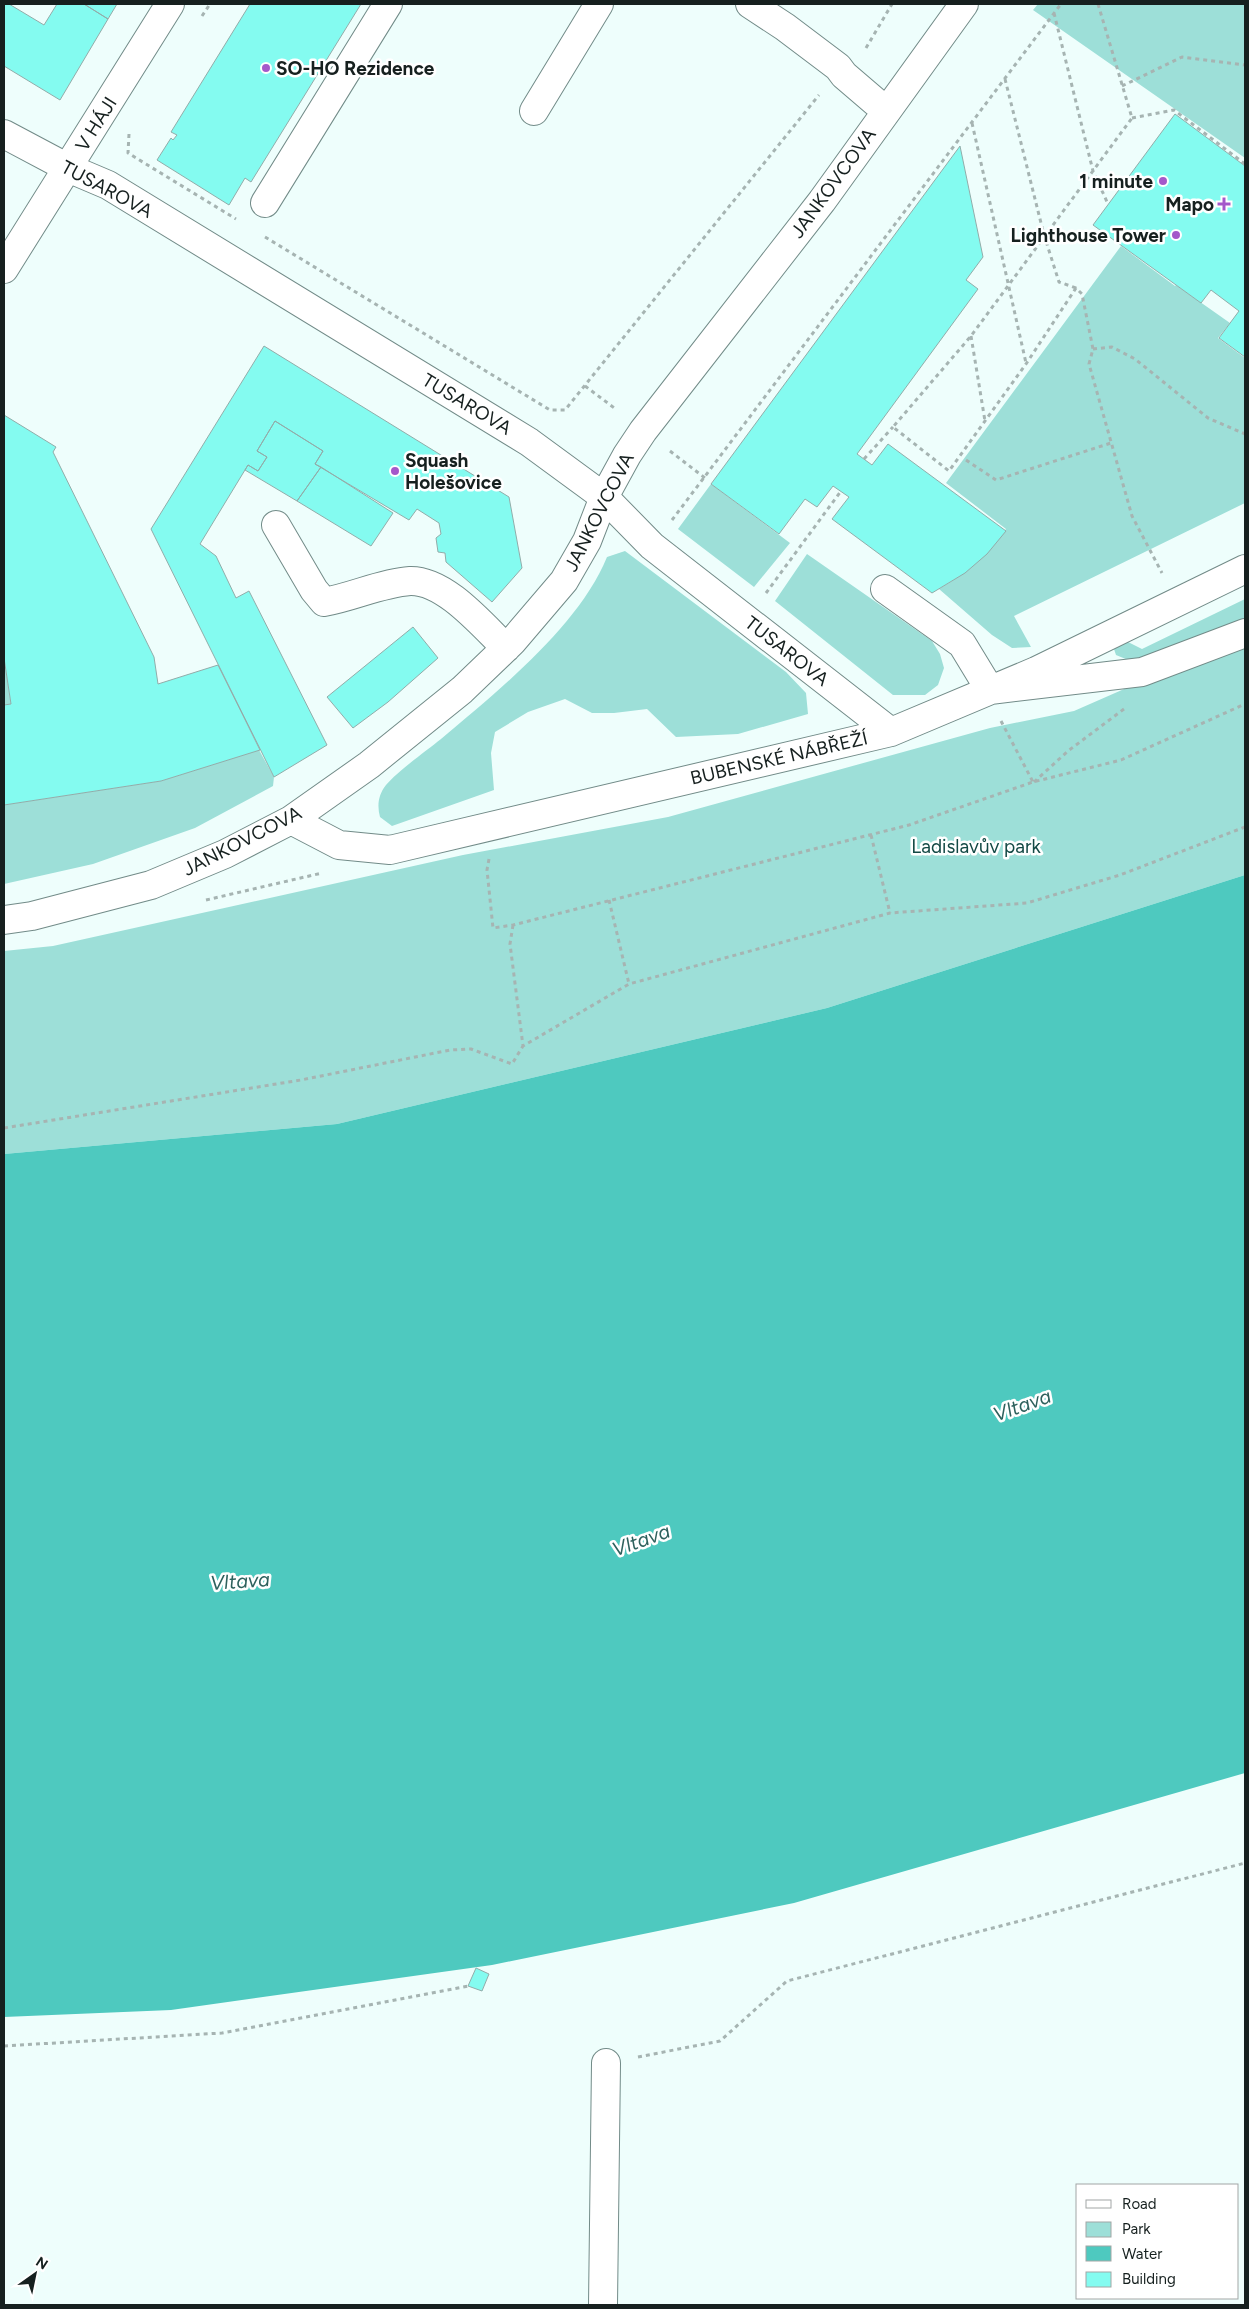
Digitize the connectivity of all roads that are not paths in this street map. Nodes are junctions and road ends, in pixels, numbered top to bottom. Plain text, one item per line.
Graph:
1 (170, 4) edge
2 (388, 4) edge
3 (599, 4) edge
4 (750, 4) edge
5 (964, 4) edge
6 (886, 111) junction
7 (534, 112) dead end
8 (4, 134) edge
9 (68, 168) junction
10 (265, 203) dead end
11 (4, 269) edge
12 (604, 497) junction
13 (276, 525) dead end
14 (1245, 569) edge
15 (884, 590) dead end
16 (1245, 633) edge
17 (506, 648) junction
18 (994, 703) junction
19 (891, 732) junction
20 (291, 820) junction
21 (4, 920) edge
22 (606, 2063) road end
23 (603, 2305) edge

1 - 9 street, V HÁJI
2 - 10 street
3 - 7 street
4 - 6 street
5 - 6 street, JANKOVCOVA
6 - 12 street, JANKOVCOVA
8 - 9 street, TUSAROVA
9 - 11 street, V HÁJI
9 - 12 street, TUSAROVA
12 - 17 street, JANKOVCOVA
12 - 19 street, TUSAROVA
13 - 17 street
14 - 18 street, BUBENSKÉ NÁBŘEŽÍ
15 - 18 street
16 - 18 street
17 - 20 street, JANKOVCOVA
18 - 19 street, BUBENSKÉ NÁBŘEŽÍ
19 - 20 street, BUBENSKÉ NÁBŘEŽÍ
20 - 21 street, JANKOVCOVA
22 - 23 street

